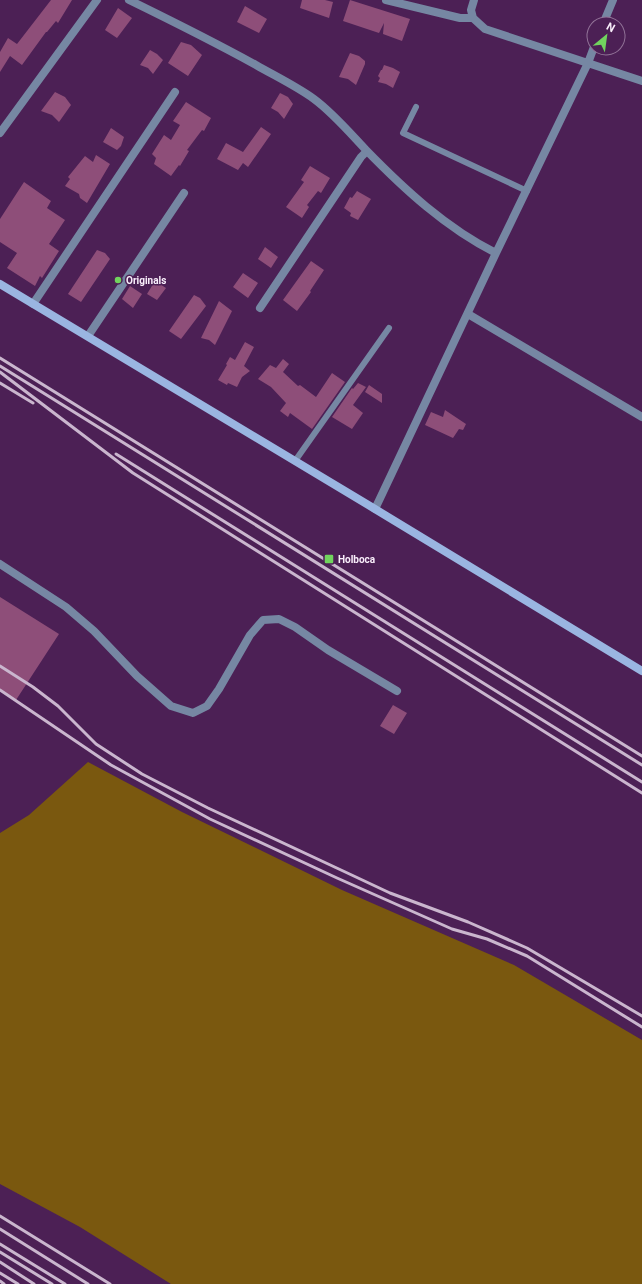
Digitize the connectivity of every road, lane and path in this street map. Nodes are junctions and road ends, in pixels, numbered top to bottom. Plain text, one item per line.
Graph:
1 (97, 0) edge
2 (129, 0) edge
3 (386, 0) edge
4 (474, 0) edge
5 (613, 0) edge
6 (606, 16) edge
7 (473, 18) junction
8 (591, 56) edge
9 (588, 63) junction
10 (642, 81) edge
11 (175, 92) dead end
12 (416, 107) dead end
13 (0, 133) edge
14 (367, 151) junction
15 (526, 191) junction
16 (184, 193) dead end
17 (496, 253) junction
18 (0, 284) edge
19 (33, 304) junction
20 (260, 308) dead end
21 (468, 314) junction
22 (389, 328) dead end
23 (88, 336) junction
24 (642, 417) edge
25 (295, 461) junction
26 (375, 509) junction
27 (0, 564) edge
28 (642, 670) edge
29 (397, 692) dead end

1 - 13 street
2 - 14 street
3 - 7 street
4 - 7 street
5 - 6 street
7 - 9 street
8 - 9 street
9 - 10 street
9 - 15 street
11 - 19 street
12 - 15 lane
14 - 17 street
14 - 20 street
15 - 17 street
16 - 23 street
17 - 21 street
18 - 19 main road
19 - 23 main road
21 - 24 street
21 - 26 street
22 - 25 lane
23 - 25 main road
25 - 26 main road
26 - 28 main road
27 - 29 street

